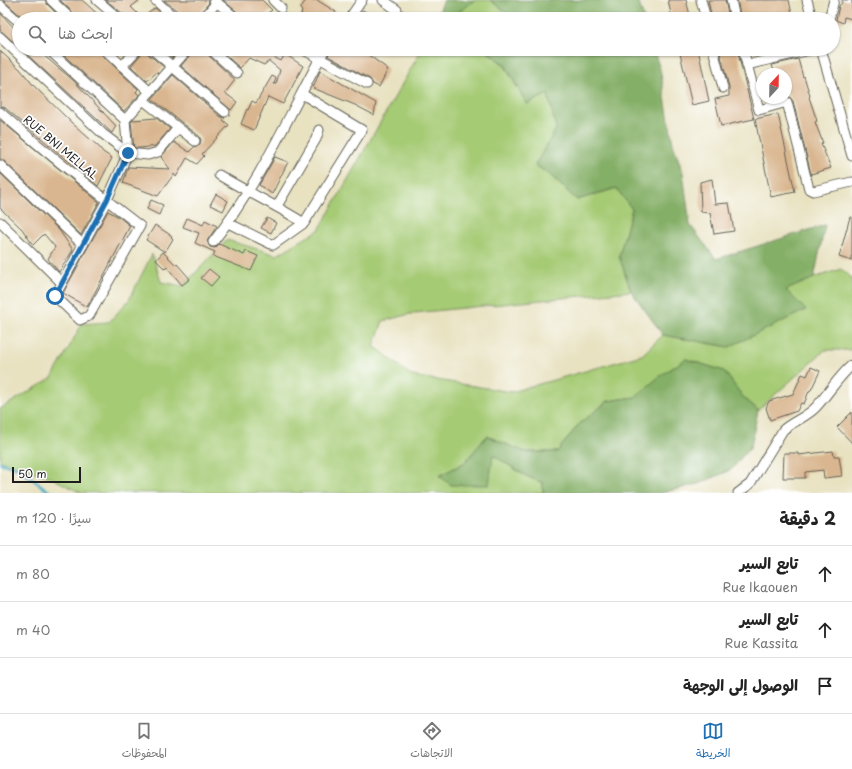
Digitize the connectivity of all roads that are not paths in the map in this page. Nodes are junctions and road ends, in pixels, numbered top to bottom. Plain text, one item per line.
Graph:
1 (51, 0) edge
2 (98, 0) edge
3 (154, 0) edge
4 (273, 0) edge
5 (362, 0) edge
6 (384, 0) edge
7 (701, 0) edge
8 (731, 0) edge
9 (807, 0) edge
10 (834, 0) edge
11 (216, 1) edge
12 (0, 5) edge
13 (281, 8) dead end
14 (397, 10) dead end
15 (64, 12) edge
16 (111, 12) edge
17 (168, 12) edge
18 (208, 12) edge
19 (229, 12) edge
20 (354, 12) edge
21 (704, 12) edge
22 (734, 12) edge
23 (810, 12) edge
24 (831, 12) edge
25 (12, 16) edge
26 (0, 37) edge
27 (12, 48) edge
28 (20, 56) edge
29 (55, 56) edge
30 (111, 56) edge
31 (131, 56) edge
32 (160, 56) edge
33 (182, 56) edge
34 (218, 56) edge
35 (316, 56) edge
36 (715, 56) edge
37 (745, 56) edge
38 (785, 56) edge
39 (823, 56) edge
40 (320, 58) junction
41 (748, 65) junction
42 (122, 66) junction
43 (172, 67) junction
44 (237, 73) dead end
45 (367, 84) dead end
46 (723, 88) dead end
47 (150, 92) junction
48 (302, 94) junction
49 (143, 100) junction
50 (0, 112) edge
51 (225, 112) dead end
52 (124, 120) junction
53 (178, 128) junction
54 (319, 130) dead end
55 (195, 141) dead end
56 (128, 153) junction
57 (852, 156) edge
58 (0, 165) edge
59 (219, 175) dead end
60 (852, 182) edge
61 (248, 192) junction
62 (107, 200) junction
63 (277, 206) junction
64 (0, 222) edge
65 (228, 223) junction
66 (304, 223) junction
67 (213, 242) dead end
68 (83, 244) junction
69 (62, 282) junction
70 (852, 365) edge
71 (738, 493) edge

1 - 15 street
2 - 16 street
3 - 17 street
4 - 13 street
5 - 20 street
6 - 14 street
7 - 21 street
8 - 22 street
9 - 23 street
10 - 24 street
11 - 18 street
11 - 19 street
12 - 25 street
26 - 27 street
28 - 56 street
29 - 52 street
30 - 42 street
31 - 42 street
32 - 43 street
33 - 43 street
34 - 44 street
35 - 40 street
36 - 46 street
37 - 41 street
38 - 41 street
39 - 57 street
40 - 45 street
40 - 48 street
41 - 60 street
42 - 47 street
43 - 47 street
43 - 51 street
47 - 49 street
48 - 61 street
48 - 66 street
49 - 52 street
49 - 53 street
50 - 62 street, RUE BNI MELLAL
52 - 56 street
53 - 55 street
53 - 56 street
54 - 63 street
56 - 62 street
58 - 68 street
59 - 61 street
61 - 63 street
61 - 65 street
62 - 68 street
62 - 69 street, RUE BNI MELLAL
63 - 66 street
64 - 69 street
65 - 66 street
65 - 67 street
68 - 69 street
70 - 71 street

